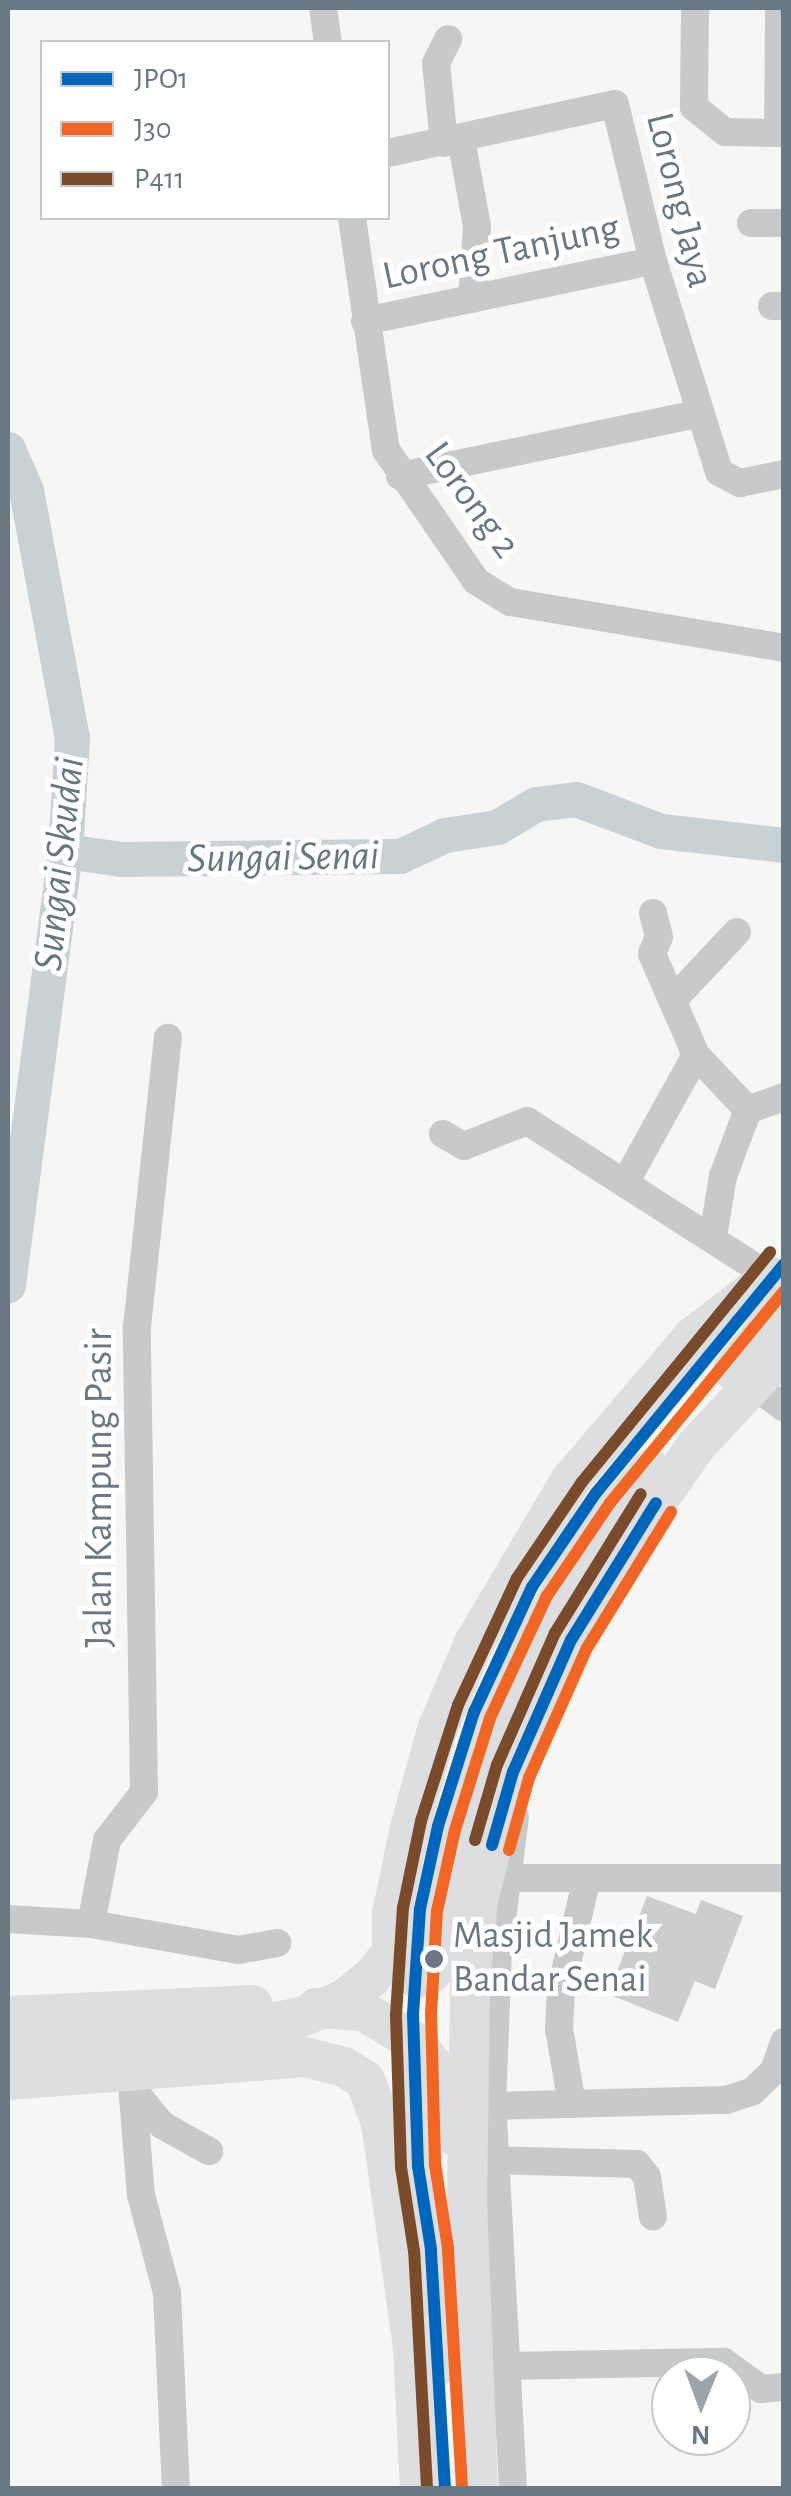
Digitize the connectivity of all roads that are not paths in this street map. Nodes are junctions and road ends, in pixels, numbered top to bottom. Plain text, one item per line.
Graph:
1 (323, 8) edge
2 (695, 8) edge
3 (779, 8) edge
4 (448, 39) dead end
5 (328, 40) edge
6 (781, 133) edge
7 (452, 141) junction
8 (390, 153) edge
9 (352, 220) edge
10 (751, 223) dead end
11 (784, 223) edge
12 (653, 261) junction
13 (472, 298) junction
14 (366, 321) junction
15 (696, 414) junction
16 (784, 474) edge
17 (400, 476) junction
18 (784, 648) edge
19 (653, 914) dead end
20 (737, 932) dead end
21 (674, 999) junction
22 (168, 1038) dead end
23 (696, 1055) junction
24 (784, 1097) edge
25 (748, 1110) junction
26 (444, 1134) dead end
27 (625, 1183) junction
28 (713, 1237) junction
29 (779, 1283) edge
30 (784, 1351) edge
31 (769, 1397) edge
32 (588, 1878) junction
33 (784, 1878) edge
34 (493, 1889) junction
35 (406, 1911) junction
36 (8, 1919) edge
37 (90, 1924) junction
38 (277, 1943) dead end
39 (266, 2004) junction
40 (8, 2016) edge
41 (784, 2042) edge
42 (8, 2052) edge
43 (131, 2068) junction
44 (415, 2073) dead end
45 (8, 2080) edge
46 (572, 2104) junction
47 (492, 2106) junction
48 (209, 2151) dead end
49 (494, 2160) junction
50 (467, 2204) junction
51 (653, 2216) dead end
52 (507, 2366) junction
53 (784, 2388) edge
54 (176, 2488) edge
55 (420, 2488) edge
56 (445, 2488) edge
57 (478, 2488) edge
58 (512, 2488) edge

1 - 5 street
2 - 6 street
3 - 6 street
4 - 7 street
7 - 8 street, Lorong Jaya
7 - 12 street, Lorong Jaya
7 - 13 street
9 - 14 street, Lorong 2
10 - 11 street
12 - 13 street, Lorong Tanjung
12 - 15 street, Lorong Jaya
13 - 14 street, Lorong Tanjung
14 - 17 street, Lorong 2
15 - 16 street, Lorong Jaya
15 - 17 street
17 - 18 street, Lorong 2
19 - 21 street
20 - 21 street
21 - 23 street
22 - 37 street, Jalan Kampung Pasir
23 - 25 street
23 - 27 street
24 - 25 street
25 - 28 street
26 - 27 street
27 - 28 street
28 - 29 street
29 - 35 highway
29 - 43 highway
30 - 31 highway
31 - 34 highway
32 - 33 street
32 - 34 street
32 - 46 street
34 - 35 highway
34 - 47 street
34 - 50 highway
35 - 39 highway
36 - 37 street
37 - 38 street
39 - 40 highway
39 - 50 highway
41 - 46 street
42 - 43 highway
43 - 45 highway
43 - 48 street
43 - 54 street
43 - 55 highway
44 - 56 highway
46 - 47 street
47 - 49 street
49 - 51 street
49 - 52 street
50 - 57 highway
52 - 53 street
52 - 58 street

